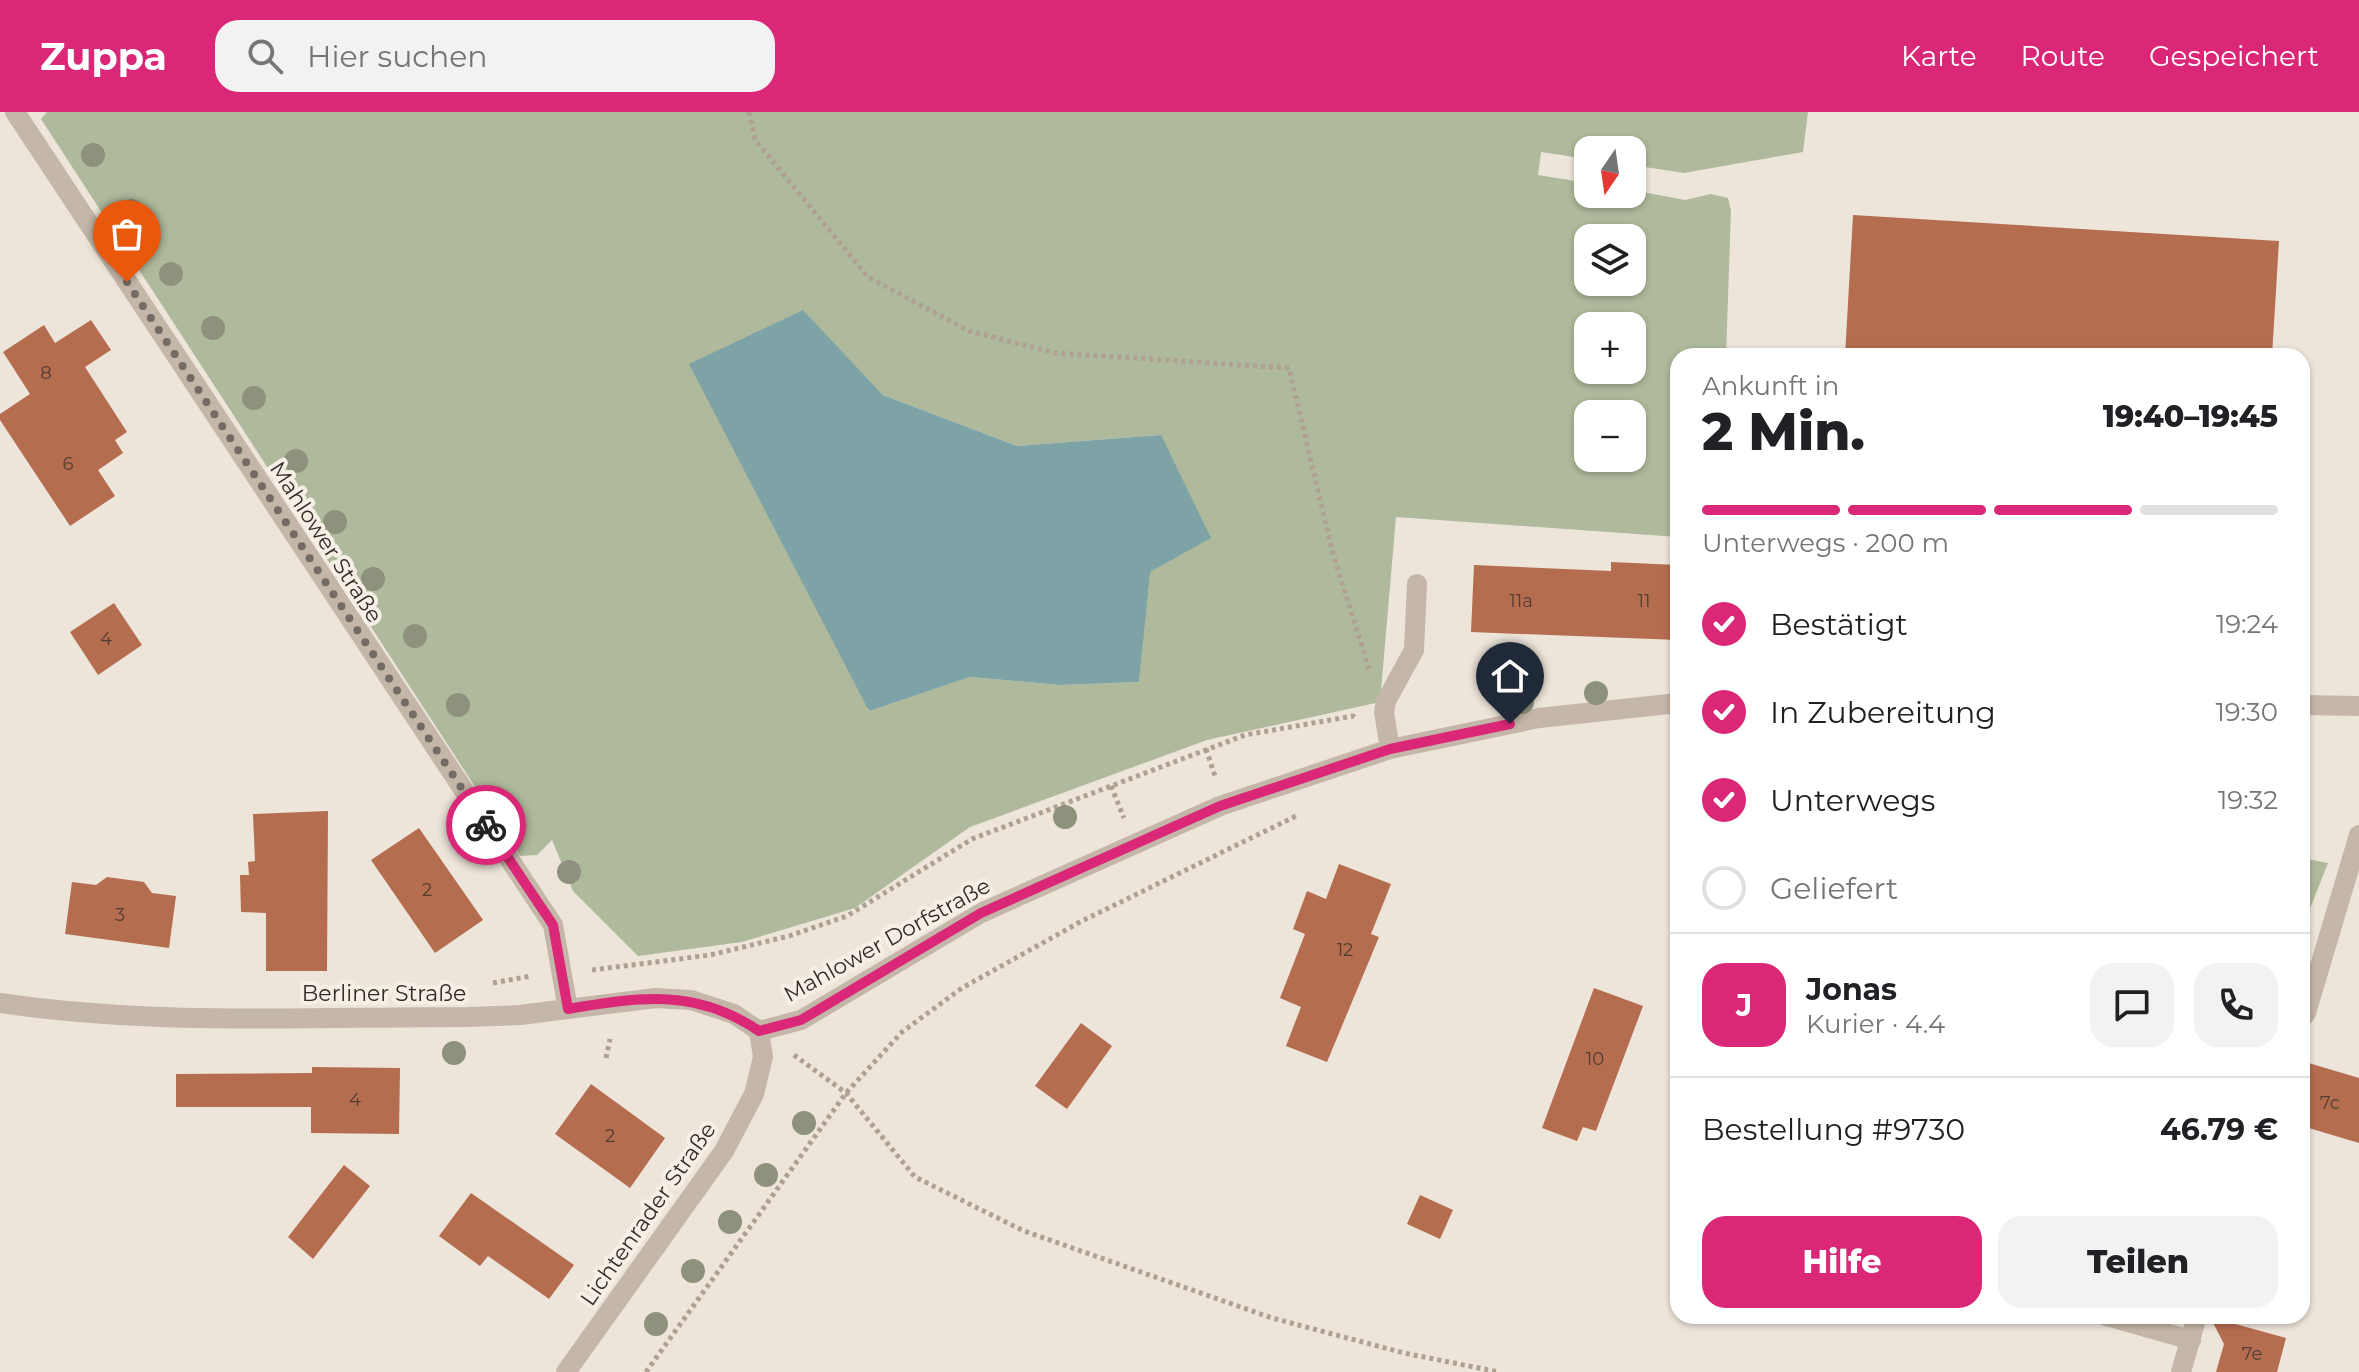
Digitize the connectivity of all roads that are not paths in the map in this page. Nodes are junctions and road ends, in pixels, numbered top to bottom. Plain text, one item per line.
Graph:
1 (15, 112) edge
2 (1417, 584) dead end
3 (1670, 704) edge
4 (2310, 705) edge
5 (2359, 706) edge
6 (1390, 749) junction
7 (2359, 835) edge
8 (2310, 1000) edge
9 (0, 1003) edge
10 (568, 1009) junction
11 (759, 1031) junction
12 (2134, 1324) edge
13 (2195, 1324) edge
14 (2191, 1340) junction
15 (566, 1372) edge
16 (2181, 1372) edge

1 - 10 street, Mahlower Straße
2 - 6 street
3 - 6 street, Mahlower Dorfstraße
4 - 5 street
6 - 11 street, Mahlower Dorfstraße
7 - 8 street
9 - 10 street, Berliner Straße
10 - 11 street, Berliner Straße
11 - 15 street, Lichtenrader Straße
12 - 14 street
13 - 14 street
14 - 16 street

